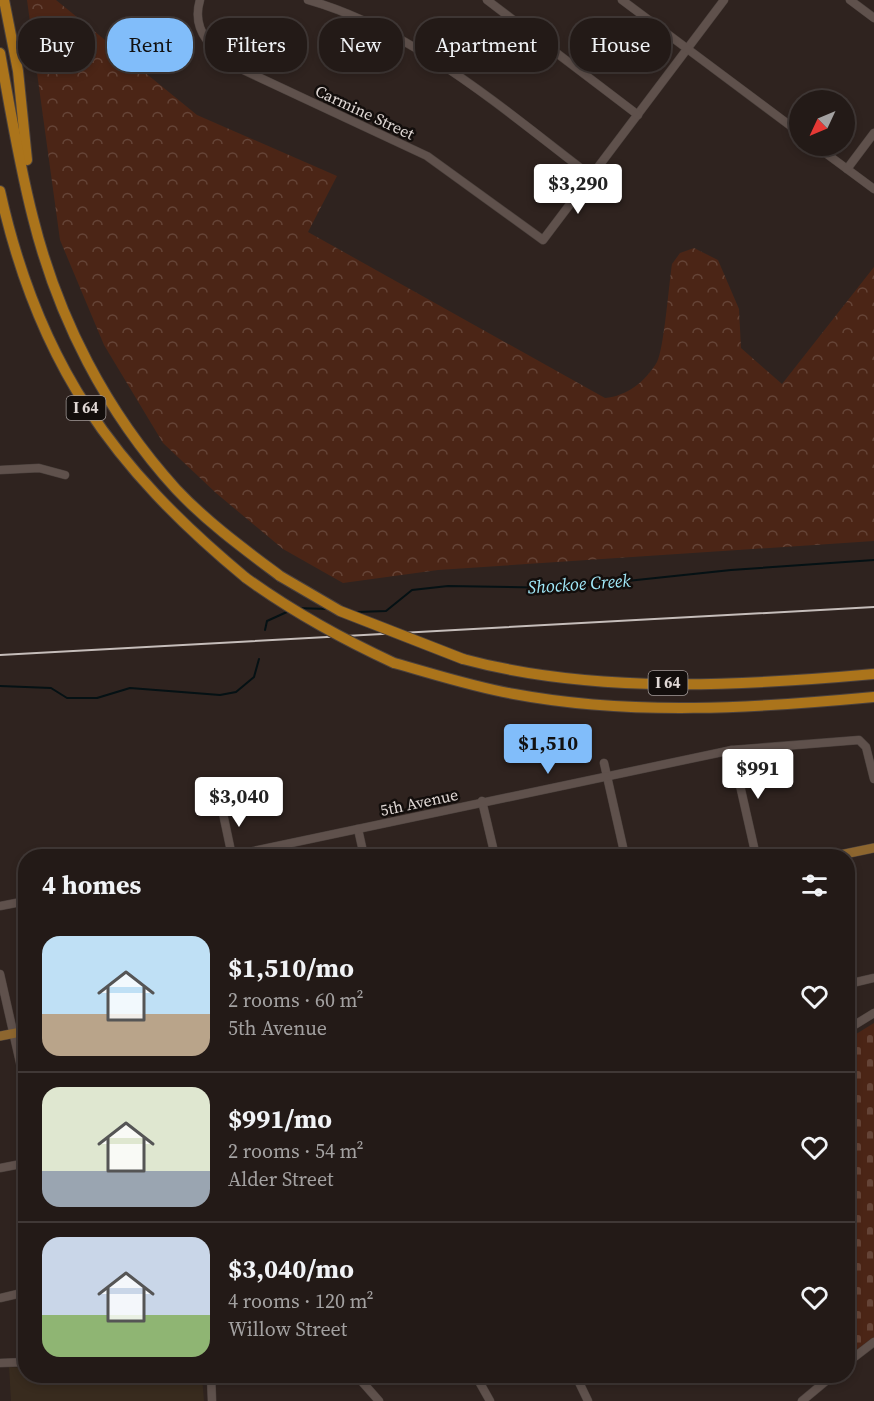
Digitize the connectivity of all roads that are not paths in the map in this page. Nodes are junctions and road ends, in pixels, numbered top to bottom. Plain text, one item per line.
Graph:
1 (4, 0) edge
2 (200, 0) edge
3 (308, 0) edge
4 (487, 0) edge
5 (622, 0) edge
6 (724, 0) edge
7 (850, 0) edge
8 (874, 18) edge
9 (688, 49) junction
10 (0, 53) edge
11 (638, 115) junction
12 (789, 125) edge
13 (874, 133) edge
14 (829, 156) edge
15 (847, 169) junction
16 (591, 176) junction
17 (874, 189) edge
18 (0, 191) edge
19 (32, 217) junction
20 (0, 470) edge
21 (65, 474) dead end
22 (874, 674) edge
23 (874, 697) edge
24 (732, 750) junction
25 (604, 763) dead end
26 (607, 776) junction
27 (874, 779) edge
28 (482, 801) junction
29 (221, 804) dead end
30 (358, 829) junction
31 (874, 848) edge
32 (231, 849) edge
33 (265, 849) edge
34 (362, 849) edge
35 (493, 849) edge
36 (623, 849) edge
37 (754, 849) edge
38 (855, 852) edge
39 (18, 903) edge
40 (0, 906) edge
41 (0, 974) edge
42 (874, 978) edge
43 (855, 982) edge
44 (874, 1013) edge
45 (855, 1025) edge
46 (18, 1032) edge
47 (13, 1033) junction
48 (0, 1036) edge
49 (18, 1055) edge
50 (18, 1165) edge
51 (0, 1168) edge
52 (18, 1294) edge
53 (0, 1298) edge
54 (874, 1342) edge
55 (855, 1357) edge
56 (18, 1362) edge
57 (0, 1363) edge
58 (211, 1383) edge
59 (363, 1383) edge
60 (480, 1383) edge
61 (579, 1383) edge
62 (824, 1383) edge
63 (212, 1401) edge
64 (379, 1401) edge
65 (490, 1401) edge
66 (588, 1401) edge
67 (802, 1401) edge

1 - 19 highway
2 - 16 street, Carmine Street
3 - 16 street
4 - 11 street
5 - 9 street
6 - 9 street
7 - 8 street
9 - 11 street
9 - 12 street
10 - 19 highway, I 64
11 - 16 street
13 - 15 street
14 - 15 street
15 - 17 street
18 - 23 highway, I 64, bridge
19 - 22 highway, I 64, bridge
20 - 21 street
24 - 26 street, 5th Avenue
24 - 27 street, 5th Avenue
24 - 37 street
25 - 26 street
26 - 28 street, 5th Avenue
26 - 36 street
28 - 30 street, 5th Avenue
28 - 35 street
29 - 32 street
30 - 33 street, 5th Avenue
30 - 34 street
31 - 38 main road
39 - 40 street
41 - 47 street
42 - 43 street
44 - 45 street
46 - 47 main road
47 - 48 main road
47 - 49 street
50 - 51 street
52 - 53 street
54 - 55 street
56 - 57 street
58 - 63 street
59 - 64 street
60 - 65 street
61 - 66 street
62 - 67 street

